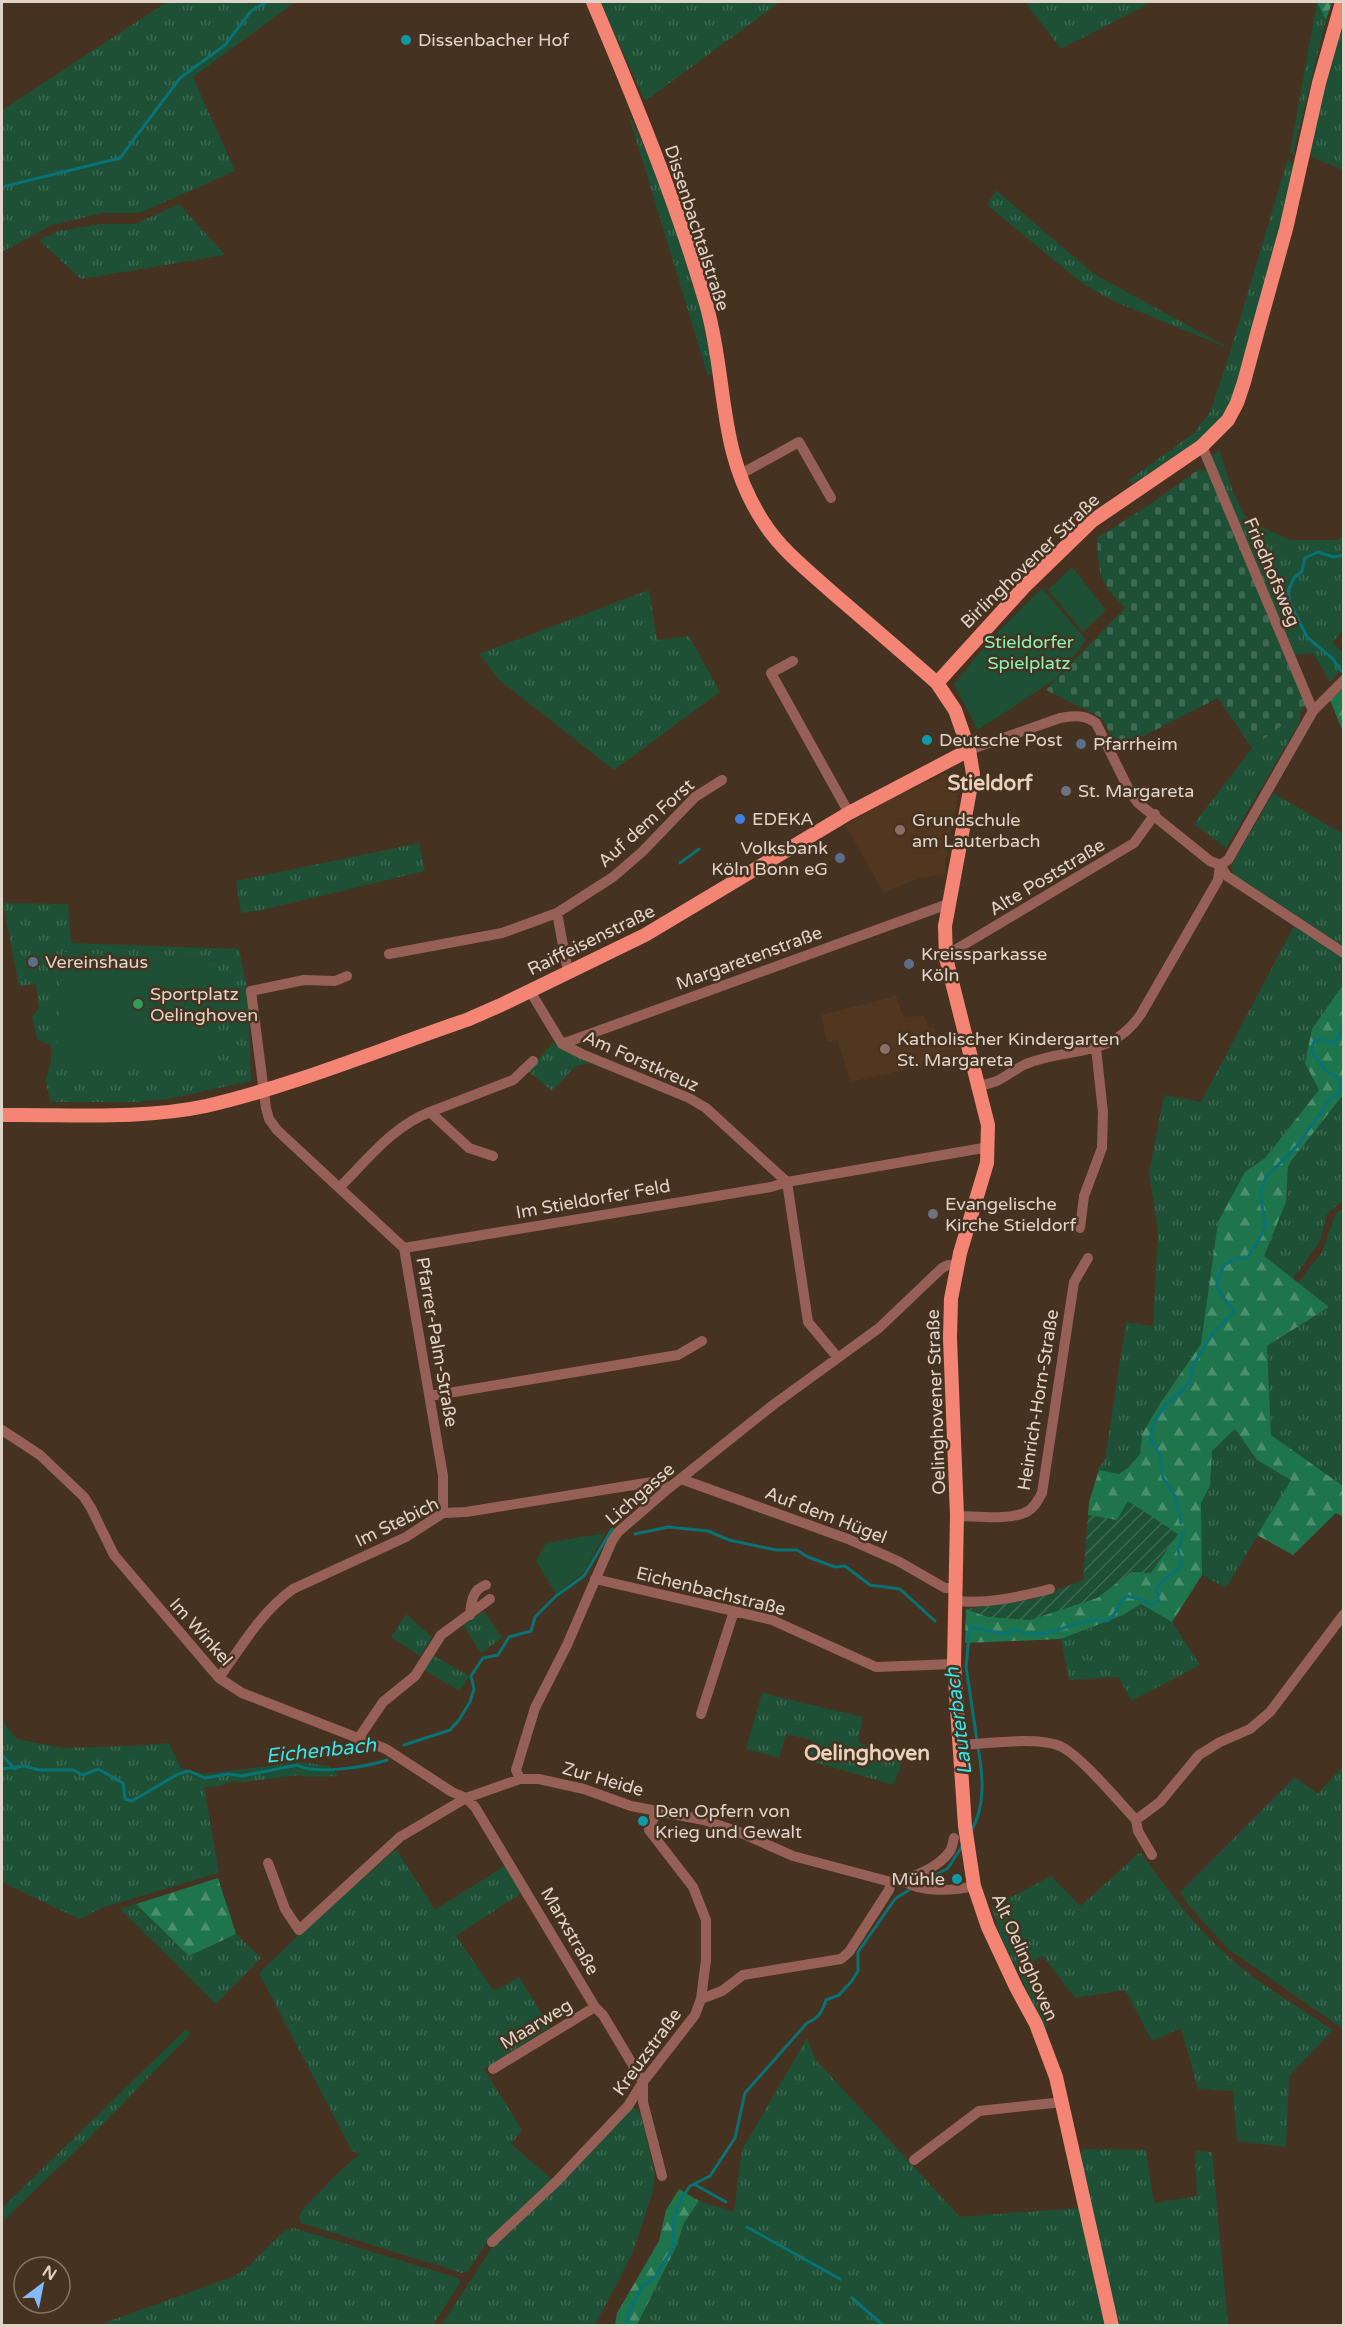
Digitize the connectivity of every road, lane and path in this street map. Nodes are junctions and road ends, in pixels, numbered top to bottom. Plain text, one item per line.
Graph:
1 (592, 2) edge
2 (1342, 2) edge
3 (1202, 446) junction
4 (739, 475) junction
5 (831, 498) dead end
6 (793, 662) dead end
7 (1344, 680) edge
8 (937, 683) junction
9 (1313, 711) junction
10 (969, 750) junction
11 (722, 780) dead end
12 (849, 813) junction
13 (1155, 814) junction
14 (1220, 865) junction
15 (948, 904) junction
16 (556, 913) junction
17 (1344, 952) edge
18 (389, 954) dead end
19 (945, 956) junction
20 (568, 972) junction
21 (347, 976) dead end
22 (530, 991) junction
23 (562, 1044) junction
24 (1096, 1048) junction
25 (533, 1061) dead end
26 (976, 1087) junction
27 (263, 1090) junction
28 (430, 1112) junction
29 (2, 1115) edge
30 (988, 1147) junction
31 (493, 1156) dead end
32 (787, 1182) junction
33 (340, 1187) junction
34 (1080, 1228) dead end
35 (404, 1248) junction
36 (1088, 1258) dead end
37 (957, 1266) junction
38 (702, 1341) dead end
39 (837, 1358) junction
40 (430, 1396) junction
41 (2, 1430) edge
42 (681, 1479) junction
43 (669, 1488) junction
44 (443, 1513) junction
45 (957, 1516) junction
46 (595, 1579) junction
47 (486, 1586) dead end
48 (1050, 1589) dead end
49 (956, 1594) junction
50 (490, 1599) dead end
51 (734, 1611) junction
52 (1344, 1614) edge
53 (470, 1615) junction
54 (954, 1664) junction
55 (219, 1678) junction
56 (701, 1714) dead end
57 (358, 1739) junction
58 (965, 1745) junction
59 (520, 1779) junction
60 (466, 1798) junction
61 (656, 1812) junction
62 (1136, 1820) junction
63 (954, 1838) dead end
64 (1152, 1855) dead end
65 (268, 1863) dead end
66 (901, 1883) junction
67 (974, 1886) junction
68 (701, 1999) junction
69 (596, 2007) junction
70 (493, 2069) dead end
71 (643, 2082) junction
72 (1063, 2102) junction
73 (914, 2160) dead end
74 (662, 2176) dead end
75 (492, 2242) dead end
76 (1112, 2325) edge

1 - 4 main road, Dissenbachtalstraße
2 - 3 main road, Birlinghovener Straße
3 - 8 main road, Birlinghovener Straße
3 - 9 street, Friedhofsweg
4 - 5 street
4 - 8 main road, Dissenbachtalstraße
6 - 12 street
7 - 9 street
8 - 10 main road, Oelinghovener Straße
9 - 14 street
10 - 12 main road, Raiffeisenstraße
10 - 13 street
10 - 15 main road, Oelinghovener Straße
11 - 16 street, Auf dem Forst
12 - 20 main road, Raiffeisenstraße
13 - 14 street
13 - 19 street, Alte Poststraße
14 - 17 street
14 - 24 street
15 - 19 main road, Oelinghovener Straße
15 - 23 street, Margaretenstraße
16 - 18 street, Auf dem Forst
16 - 20 street
19 - 26 main road, Oelinghovener Straße
20 - 22 main road, Raiffeisenstraße
21 - 27 street, Pfarrer-Palm-Straße
22 - 23 street, Am Forstkreuz
22 - 27 main road, Raiffeisenstraße
23 - 32 street, Am Forstkreuz
24 - 26 street
24 - 34 street
25 - 28 street
26 - 30 main road, Oelinghovener Straße
27 - 29 main road, Raiffeisenstraße
27 - 33 street, Pfarrer-Palm-Straße
28 - 31 street
28 - 33 street
30 - 32 street
30 - 37 main road, Oelinghovener Straße
32 - 35 street, Im Stieldorfer Feld
32 - 39 street
33 - 35 street, Pfarrer-Palm-Straße
35 - 40 street, Pfarrer-Palm-Straße
36 - 45 street, Heinrich-Horn-Straße
37 - 39 street, Lichgasse
37 - 45 main road, Oelinghovener Straße
38 - 40 street
39 - 42 street, Lichgasse
40 - 44 street, Pfarrer-Palm-Straße
41 - 55 street, Im Winkel
42 - 43 street, Lichgasse
42 - 49 street, Auf dem Hügel
43 - 44 street, Im Stebich
43 - 46 street, Lichgasse
44 - 55 street, Im Stebich
45 - 49 main road, Oelinghovener Straße
46 - 51 street, Eichenbachstraße
46 - 59 street, Lichgasse
47 - 53 street
48 - 49 street, Auf dem Hügel
49 - 54 main road, Alt Oelinghoven
50 - 53 street
51 - 54 street, Eichenbachstraße
51 - 56 street
52 - 62 street
53 - 57 street
54 - 58 main road, Alt Oelinghoven
55 - 57 street, Im Winkel
57 - 60 street, Im Winkel
58 - 62 street
58 - 67 main road, Alt Oelinghoven
59 - 60 street, Zur Heide
59 - 61 street, Zur Heide
60 - 65 street, Zur Heide
60 - 69 street, Marxstraße
61 - 66 street, Zur Heide
61 - 68 street, Kreuzstraße
62 - 64 street
63 - 66 street
66 - 67 street, Zur Heide
66 - 68 street
67 - 72 main road, Alt Oelinghoven
68 - 71 street, Kreuzstraße
69 - 70 street, Maarweg
69 - 71 street, Marxstraße
71 - 74 street
71 - 75 street, Kreuzstraße
72 - 73 street
72 - 76 main road, Alt Oelinghoven

